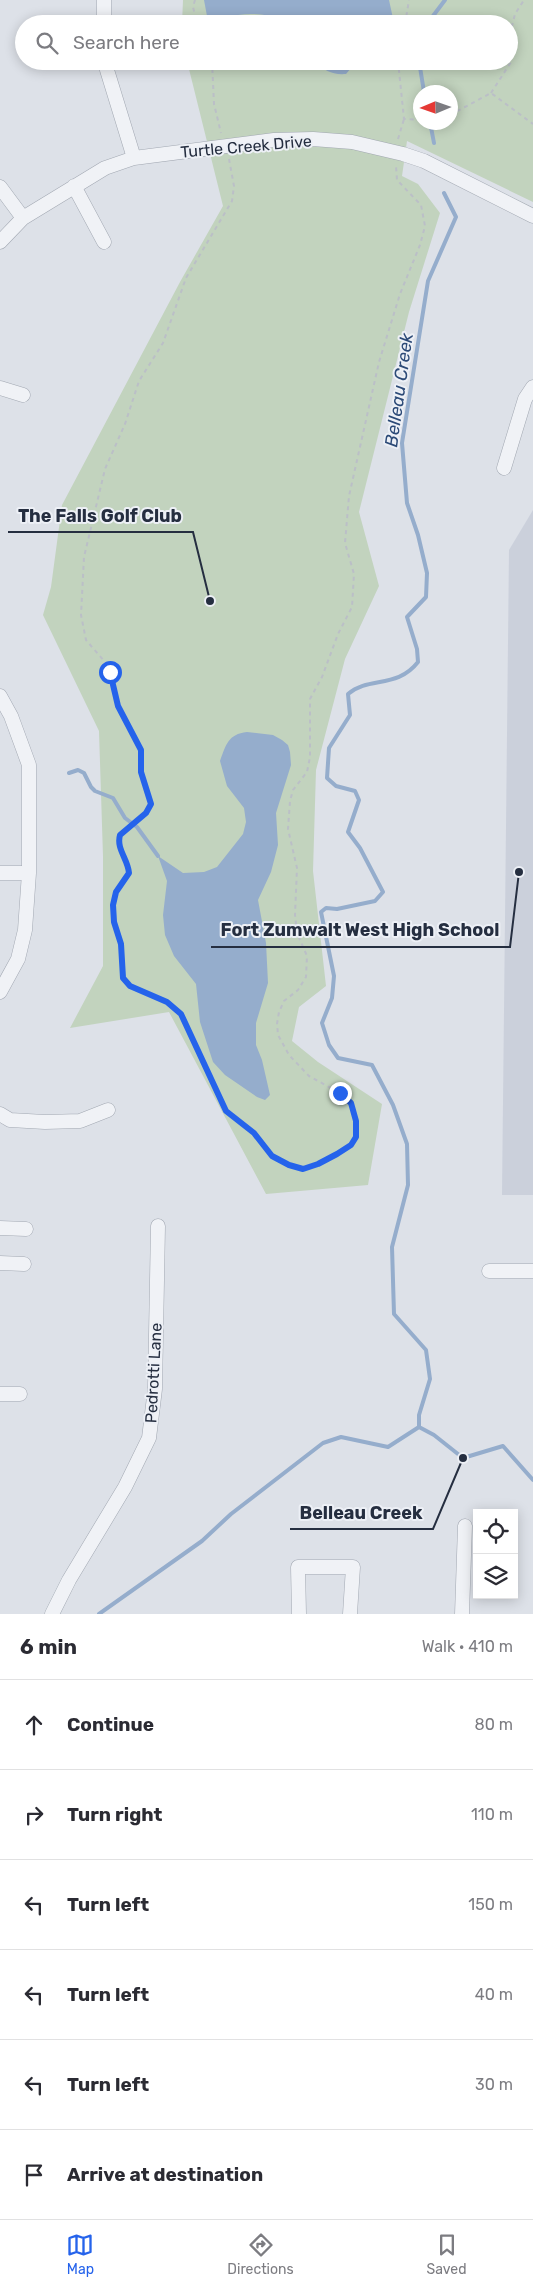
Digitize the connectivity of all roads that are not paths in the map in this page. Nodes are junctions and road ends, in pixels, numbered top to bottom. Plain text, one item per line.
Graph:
1 (104, 0) edge
2 (104, 15) edge
3 (108, 70) edge
4 (134, 158) junction
5 (0, 186) edge
6 (74, 186) junction
7 (533, 216) edge
8 (22, 218) junction
9 (0, 242) edge
10 (104, 242) dead end
11 (533, 387) edge
12 (0, 388) edge
13 (23, 395) dead end
14 (504, 468) dead end
15 (0, 696) edge
16 (0, 873) edge
17 (29, 873) junction
18 (0, 992) edge
19 (108, 1110) dead end
20 (0, 1114) edge
21 (158, 1226) dead end
22 (0, 1228) edge
23 (26, 1229) dead end
24 (0, 1263) edge
25 (24, 1264) dead end
26 (489, 1271) dead end
27 (533, 1271) edge
28 (0, 1394) edge
29 (20, 1394) dead end
30 (465, 1526) dead end
31 (52, 1614) edge
32 (299, 1614) edge
33 (350, 1614) edge
34 (462, 1614) edge

1 - 2 street
3 - 4 street
4 - 6 street, Turtle Creek Drive
4 - 7 street, Turtle Creek Drive
5 - 8 street
6 - 8 street, Turtle Creek Drive
6 - 10 street
8 - 9 street, Turtle Creek Drive
11 - 14 street
12 - 13 street
15 - 17 street
16 - 17 street
17 - 18 street
19 - 20 street
21 - 31 street, Pedrotti Lane
22 - 23 street
24 - 25 street
26 - 27 street
28 - 29 street
30 - 34 street
32 - 33 street

